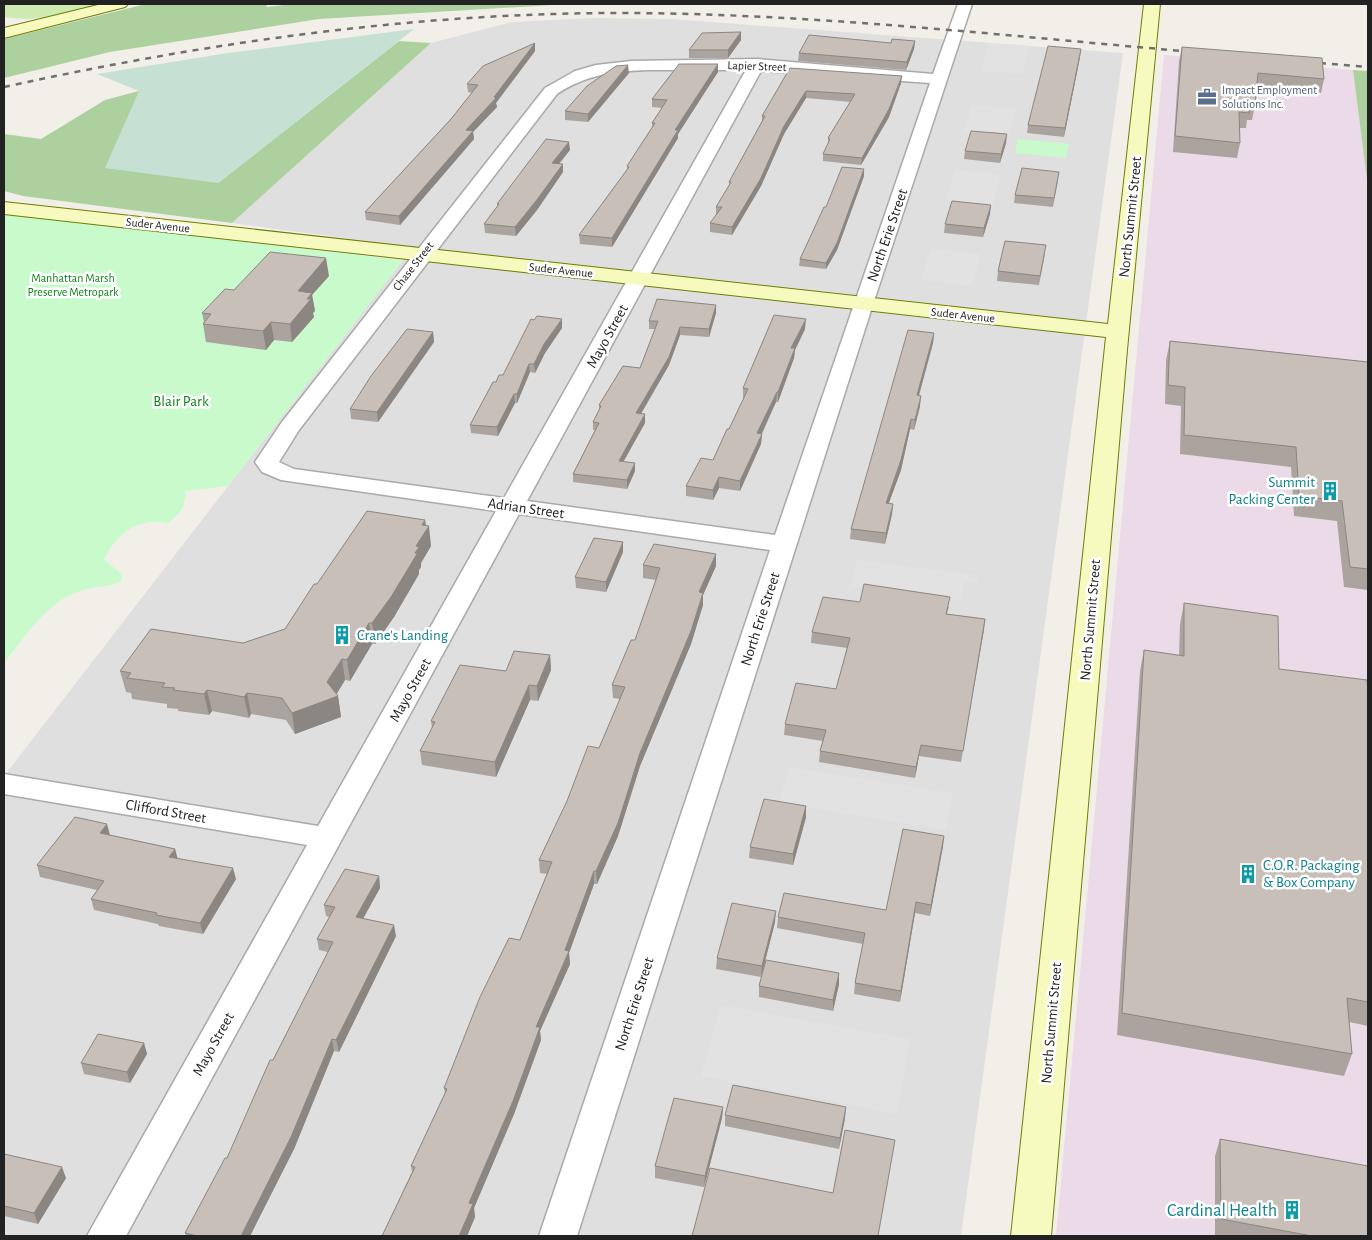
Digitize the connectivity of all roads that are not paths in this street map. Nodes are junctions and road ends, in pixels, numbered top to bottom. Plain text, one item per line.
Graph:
1 (120, 4) edge
2 (965, 4) edge
3 (1152, 4) edge
4 (4, 20) edge
5 (45, 22) junction
6 (4, 33) edge
7 (757, 64) junction
8 (575, 76) joint
9 (940, 80) junction
10 (4, 208) edge
11 (422, 255) junction
12 (639, 279) junction
13 (863, 304) junction
14 (1118, 332) junction
15 (270, 467) joint
16 (512, 506) junction
17 (784, 544) junction
18 (7, 789) edge
19 (327, 838) junction
20 (106, 1236) edge
21 (558, 1236) edge
22 (1031, 1236) edge

1 - 5 main road
2 - 9 street, North Erie Street
3 - 14 main road, North Summit Street
4 - 5 main road
5 - 6 main road
7 - 8 street, Lapier Street
7 - 9 street, Lapier Street
7 - 12 street, Mayo Street
8 - 11 street, Chase Street
9 - 13 street, North Erie Street
10 - 11 main road, Suder Avenue
11 - 12 main road, Suder Avenue
11 - 15 street, Chase Street
12 - 13 main road, Suder Avenue
12 - 16 street, Mayo Street
13 - 14 main road, Suder Avenue
13 - 17 street, North Erie Street
14 - 22 main road, North Summit Street
15 - 16 street, Adrian Street
16 - 17 street, Adrian Street
16 - 19 street, Mayo Street
17 - 21 street, North Erie Street
18 - 19 street, Clifford Street
19 - 20 street, Mayo Street

